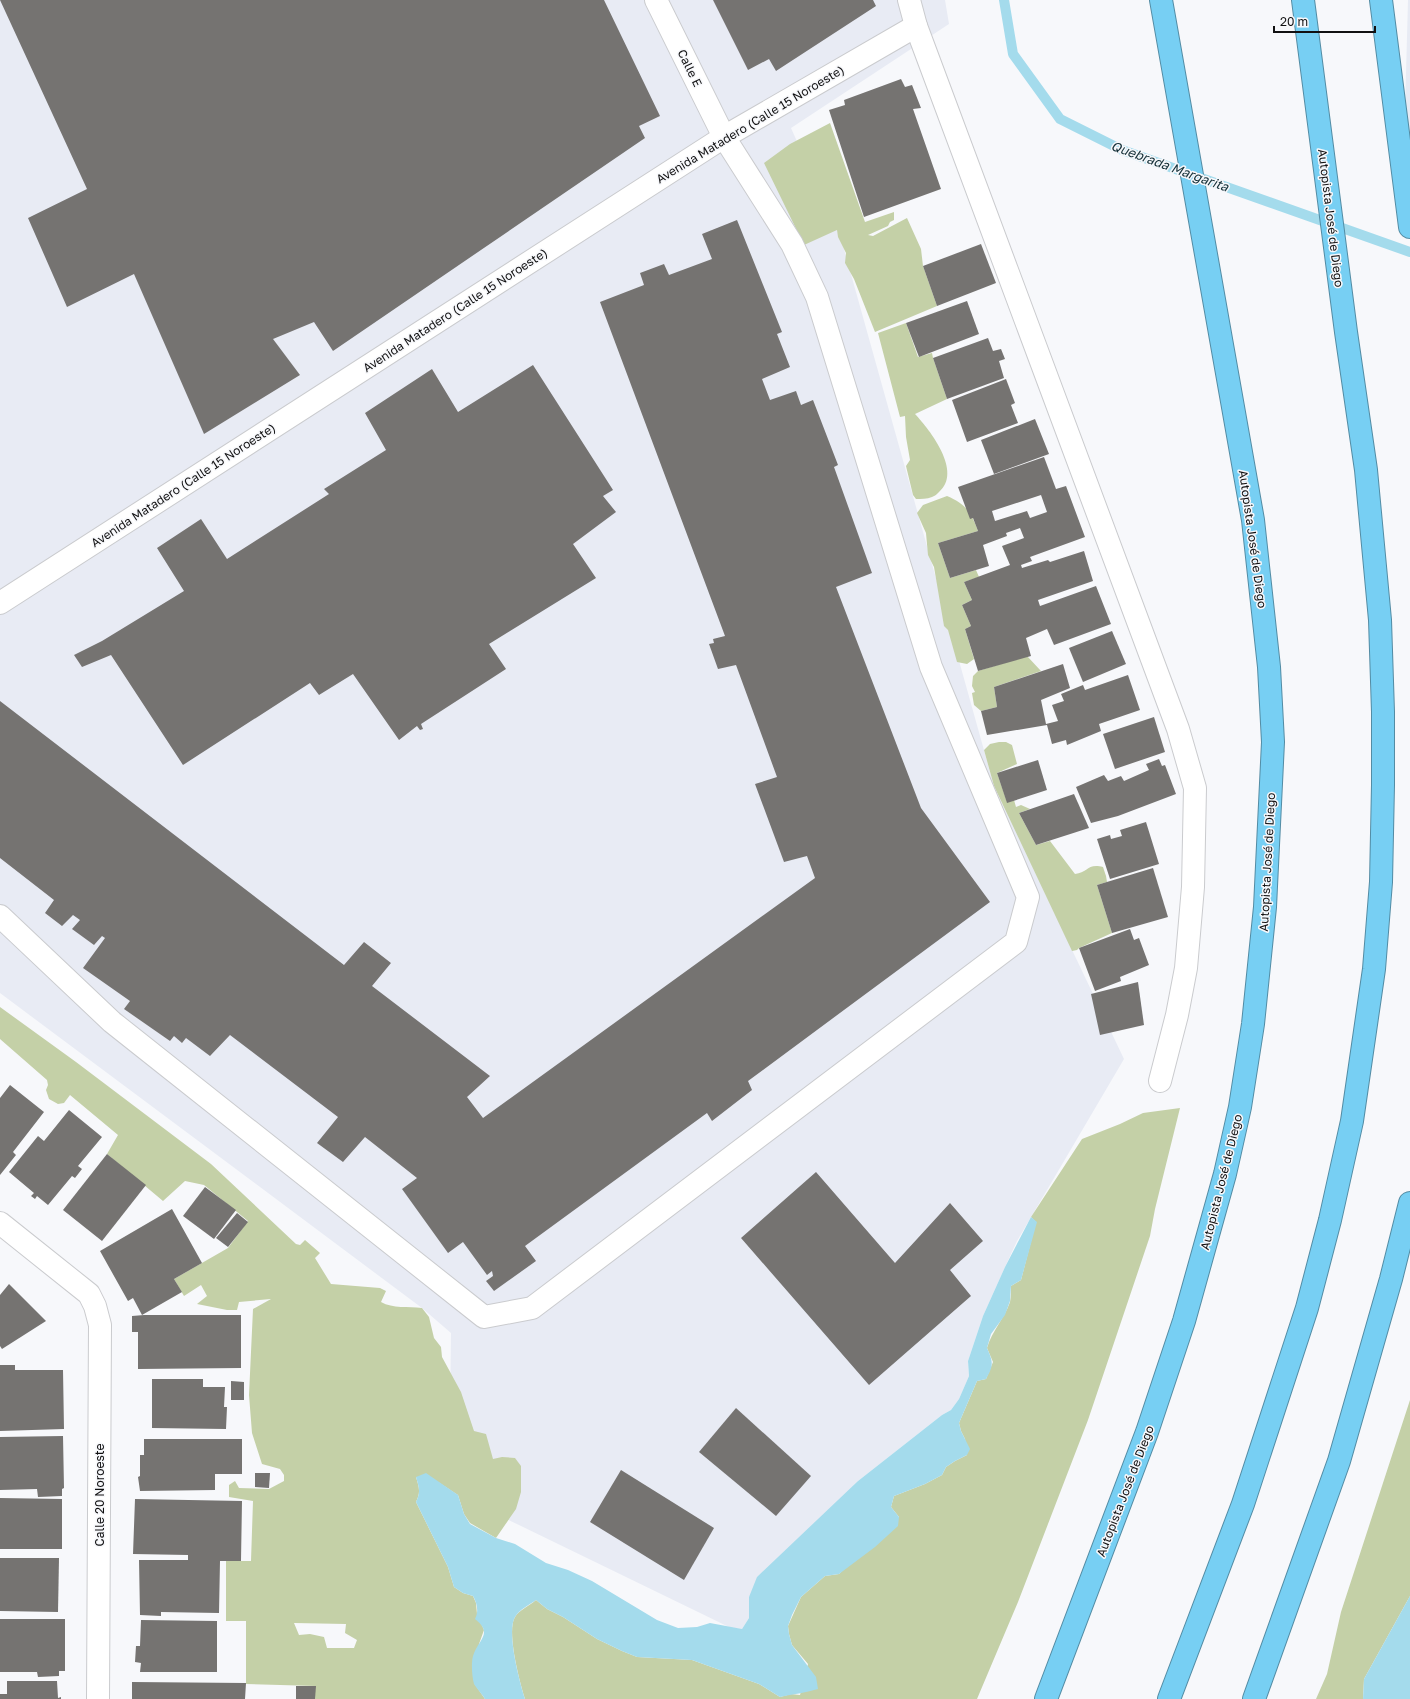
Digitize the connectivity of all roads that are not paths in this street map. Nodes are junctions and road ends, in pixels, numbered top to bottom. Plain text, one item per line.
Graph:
1 (656, 0) edge
2 (909, 0) edge
3 (1161, 0) edge
4 (1296, 0) edge
5 (1303, 0) edge
6 (1381, 0) edge
7 (1392, 0) edge
8 (916, 26) junction
9 (1306, 26) junction
10 (1392, 91) junction
11 (724, 137) junction
12 (1410, 227) edge
13 (0, 603) edge
14 (0, 916) edge
15 (1160, 1081) dead end
16 (1410, 1203) edge
17 (0, 1223) edge
18 (98, 1699) edge
19 (1046, 1699) edge
20 (1169, 1699) edge
21 (1254, 1699) edge

1 - 11 street, Calle E
2 - 8 street
3 - 19 highway, Autopista José de Diego
4 - 9 highway
5 - 9 highway, Autopista José de Diego
6 - 10 highway
7 - 10 highway
8 - 11 street, Avenida Matadero (Calle 15 Noroeste)
8 - 15 street
9 - 20 highway, Autopista José de Diego
10 - 12 highway
11 - 13 street, Avenida Matadero (Calle 15 Noroeste)
11 - 14 street, Calle E
16 - 21 highway
17 - 18 street, Calle 20 Noroeste

